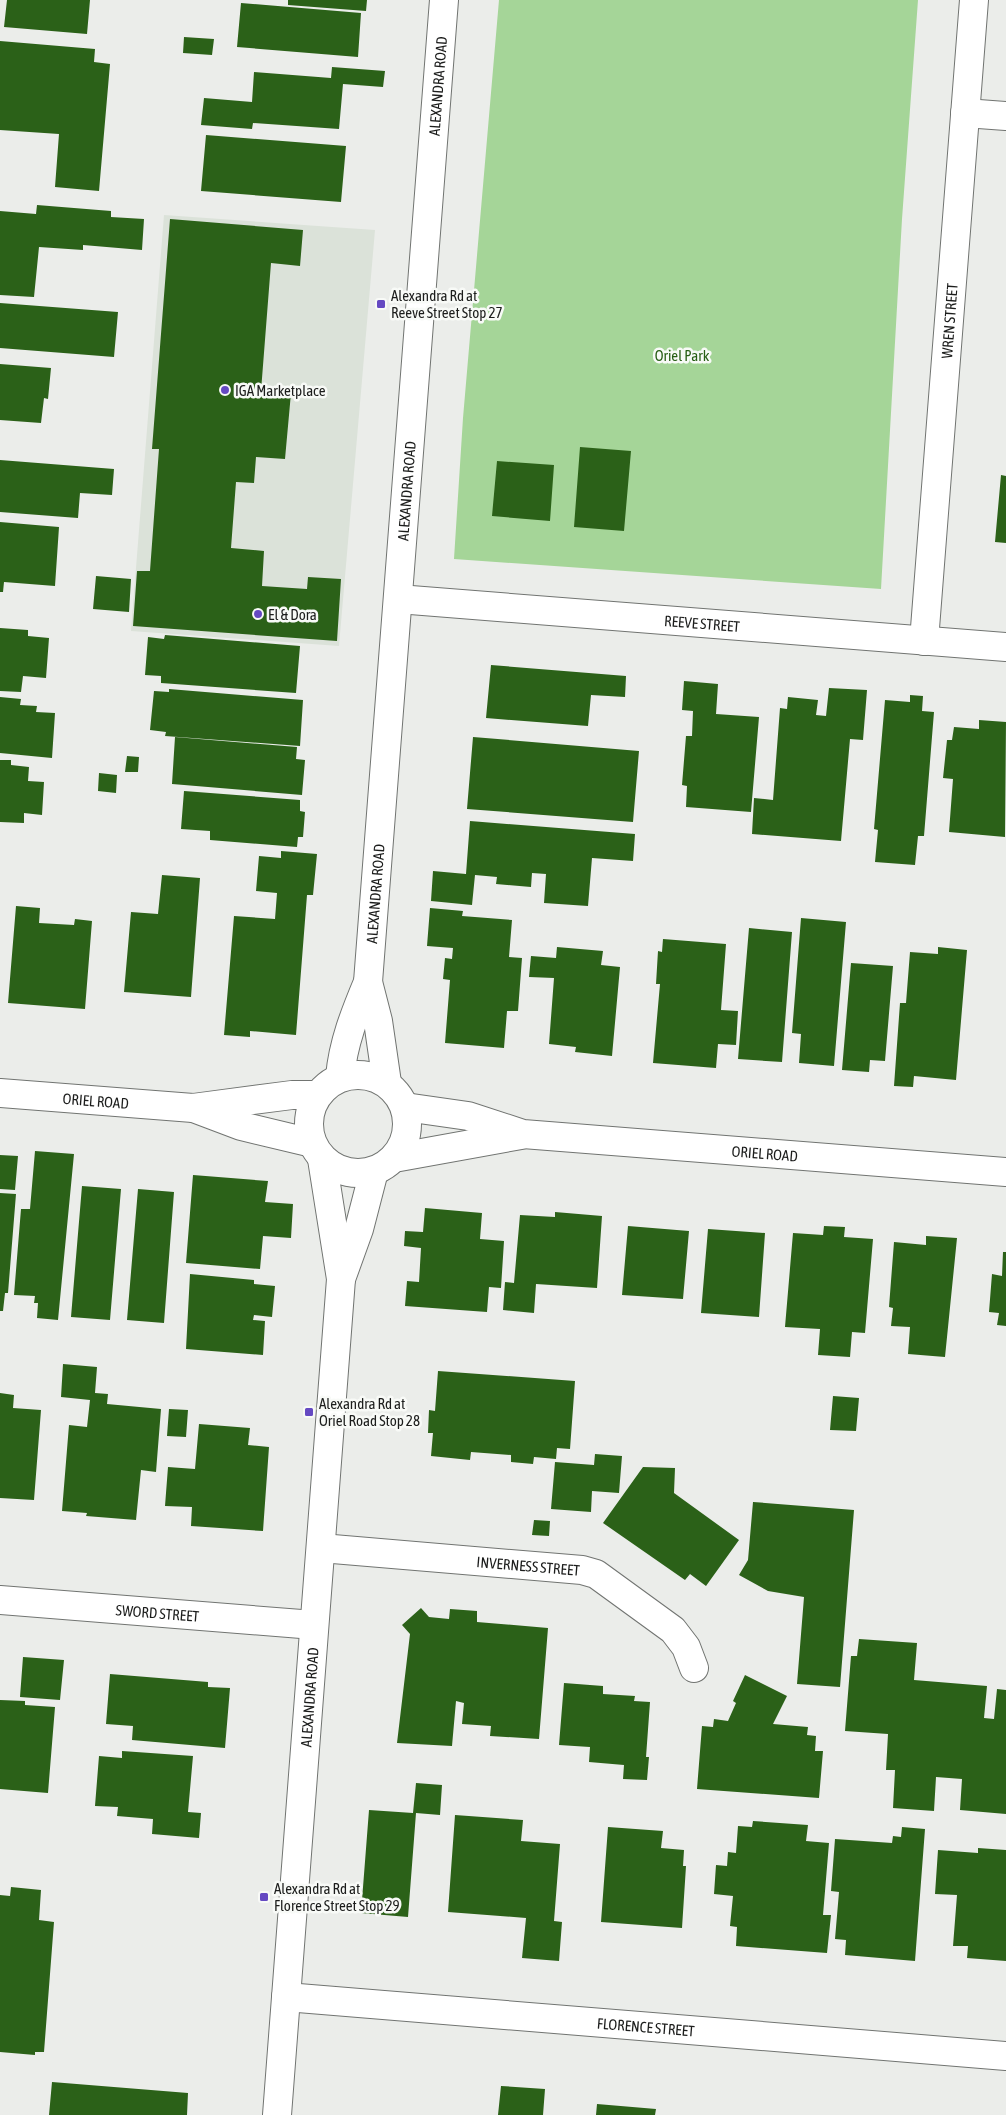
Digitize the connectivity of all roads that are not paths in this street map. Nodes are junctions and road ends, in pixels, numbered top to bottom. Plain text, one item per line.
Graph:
1 (444, 0) edge
2 (974, 0) edge
3 (966, 113) junction
4 (1006, 116) edge
5 (398, 599) junction
6 (924, 641) junction
7 (1006, 647) edge
8 (368, 982) junction
9 (340, 1078) junction
10 (386, 1083) junction
11 (0, 1093) edge
12 (318, 1095) junction
13 (405, 1107) junction
14 (192, 1108) junction
15 (523, 1134) junction
16 (317, 1151) junction
17 (384, 1164) junction
18 (1006, 1172) edge
19 (341, 1279) junction
20 (321, 1548) junction
21 (0, 1600) edge
22 (314, 1625) junction
23 (694, 1668) dead end
24 (286, 1997) junction
25 (1006, 2056) edge
26 (277, 2115) edge

1 - 5 street, ALEXANDRA ROAD
2 - 3 street, WREN STREET
3 - 4 street
3 - 6 street, WREN STREET
5 - 6 street, REEVE STREET
5 - 8 street, ALEXANDRA ROAD
6 - 7 street, REEVE STREET
8 - 9 street, ALEXANDRA ROAD
8 - 10 street, ALEXANDRA ROAD
9 - 10 street
9 - 12 street
10 - 13 street
11 - 14 street, ORIEL ROAD
12 - 14 street, ORIEL ROAD
12 - 16 street
13 - 15 street, ORIEL ROAD
13 - 17 street
14 - 16 street, ORIEL ROAD
15 - 17 street, ORIEL ROAD
15 - 18 street, ORIEL ROAD
16 - 17 street
16 - 19 street, ALEXANDRA ROAD
17 - 19 street, ALEXANDRA ROAD
19 - 20 street, ALEXANDRA ROAD
20 - 22 street, ALEXANDRA ROAD
20 - 23 street, INVERNESS STREET
21 - 22 street, SWORD STREET
22 - 24 street, ALEXANDRA ROAD
24 - 25 street, FLORENCE STREET
24 - 26 street, ALEXANDRA ROAD

